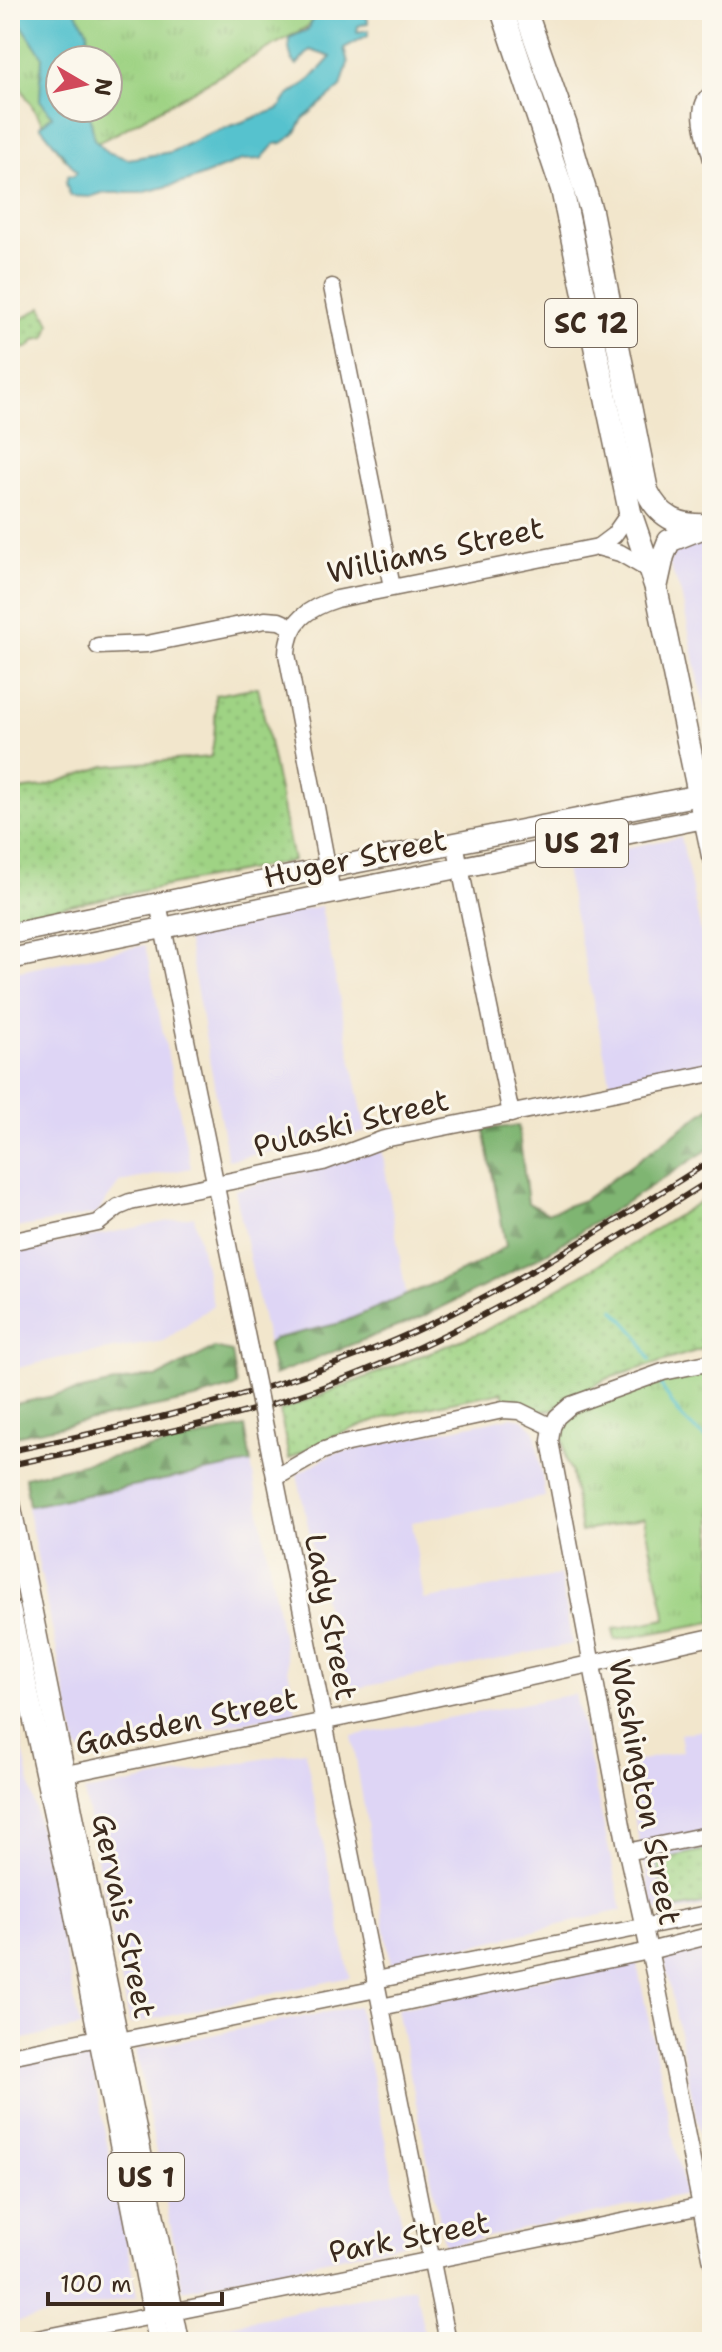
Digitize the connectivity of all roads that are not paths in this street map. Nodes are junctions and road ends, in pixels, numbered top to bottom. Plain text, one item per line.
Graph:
1 (502, 10) edge
2 (525, 10) edge
3 (712, 94) edge
4 (556, 131) junction
5 (712, 160) edge
6 (332, 287) dead end
7 (630, 512) junction
8 (711, 525) edge
9 (598, 547) junction
10 (654, 579) junction
11 (392, 587) junction
12 (293, 627) junction
13 (98, 646) dead end
14 (706, 794) edge
15 (708, 817) edge
16 (455, 843) junction
17 (712, 856) edge
18 (460, 867) junction
19 (328, 868) junction
20 (332, 892) junction
21 (158, 903) junction
22 (163, 930) junction
23 (10, 934) edge
24 (10, 959) edge
25 (712, 1073) edge
26 (511, 1114) junction
27 (215, 1184) junction
28 (10, 1242) edge
29 (712, 1362) edge
30 (552, 1427) junction
31 (275, 1478) junction
32 (11, 1515) edge
33 (10, 1609) edge
34 (712, 1637) edge
35 (590, 1665) junction
36 (323, 1721) junction
37 (55, 1776) junction
38 (712, 1834) edge
39 (627, 1852) junction
40 (712, 1913) edge
41 (644, 1927) junction
42 (712, 1935) edge
43 (649, 1951) junction
44 (376, 1985) junction
45 (381, 2007) junction
46 (108, 2039) junction
47 (10, 2056) edge
48 (706, 2206) edge
49 (433, 2261) junction
50 (712, 2262) edge
51 (164, 2315) junction
52 (22, 2342) edge
53 (159, 2342) edge
54 (179, 2342) edge
55 (448, 2342) edge

1 - 4 highway, SC 12
2 - 4 highway, SC 12
3 - 5 street
4 - 7 highway, SC 12
4 - 8 highway, SC 12
6 - 11 street
7 - 9 street
7 - 10 highway, SC 12
8 - 10 highway
9 - 10 street
9 - 11 street, Williams Street
10 - 14 highway, SC 12
11 - 12 street, Williams Street
12 - 13 street
12 - 19 street
14 - 15 highway, SC 12
14 - 16 main road, Huger Street / US 21
15 - 17 main road, SC 12
15 - 18 main road, Huger Street / US 21
16 - 18 street
16 - 19 main road, Huger Street / US 21
18 - 20 main road, Huger Street / US 21
18 - 26 street
19 - 20 street
19 - 21 main road, Huger Street / US 21
20 - 22 main road, Huger Street / US 21
21 - 22 street, Lady Street
21 - 23 main road, Huger Street / US 21
22 - 24 main road, Huger Street / US 21
22 - 27 street, Lady Street
25 - 26 street, Pulaski Street
26 - 27 street, Pulaski Street
27 - 28 street, Pulaski Street
27 - 31 street, Lady Street, bridge
29 - 30 street
30 - 31 street
30 - 35 street, Washington Street
31 - 36 street, Lady Street
32 - 37 main road, Gervais Street
33 - 37 main road, Gervais Street
34 - 35 street, Gadsden Street
35 - 36 street, Gadsden Street
35 - 39 street, Washington Street
36 - 37 street, Gadsden Street
36 - 44 street, Lady Street
37 - 46 main road, Gervais Street
38 - 39 street
39 - 41 street, Washington Street
40 - 41 street
41 - 43 street, Washington Street
41 - 44 street
42 - 43 street
43 - 45 street
43 - 48 street, Washington Street
44 - 45 street, Lady Street
44 - 46 street
45 - 49 street, Lady Street
46 - 47 street
46 - 51 main road, Gervais Street
48 - 49 street, Park Street
48 - 50 street, Washington Street
49 - 51 street, Park Street
49 - 55 street, Lady Street
51 - 52 street, Park Street
51 - 53 main road, Gervais Street
51 - 54 main road, Gervais Street

